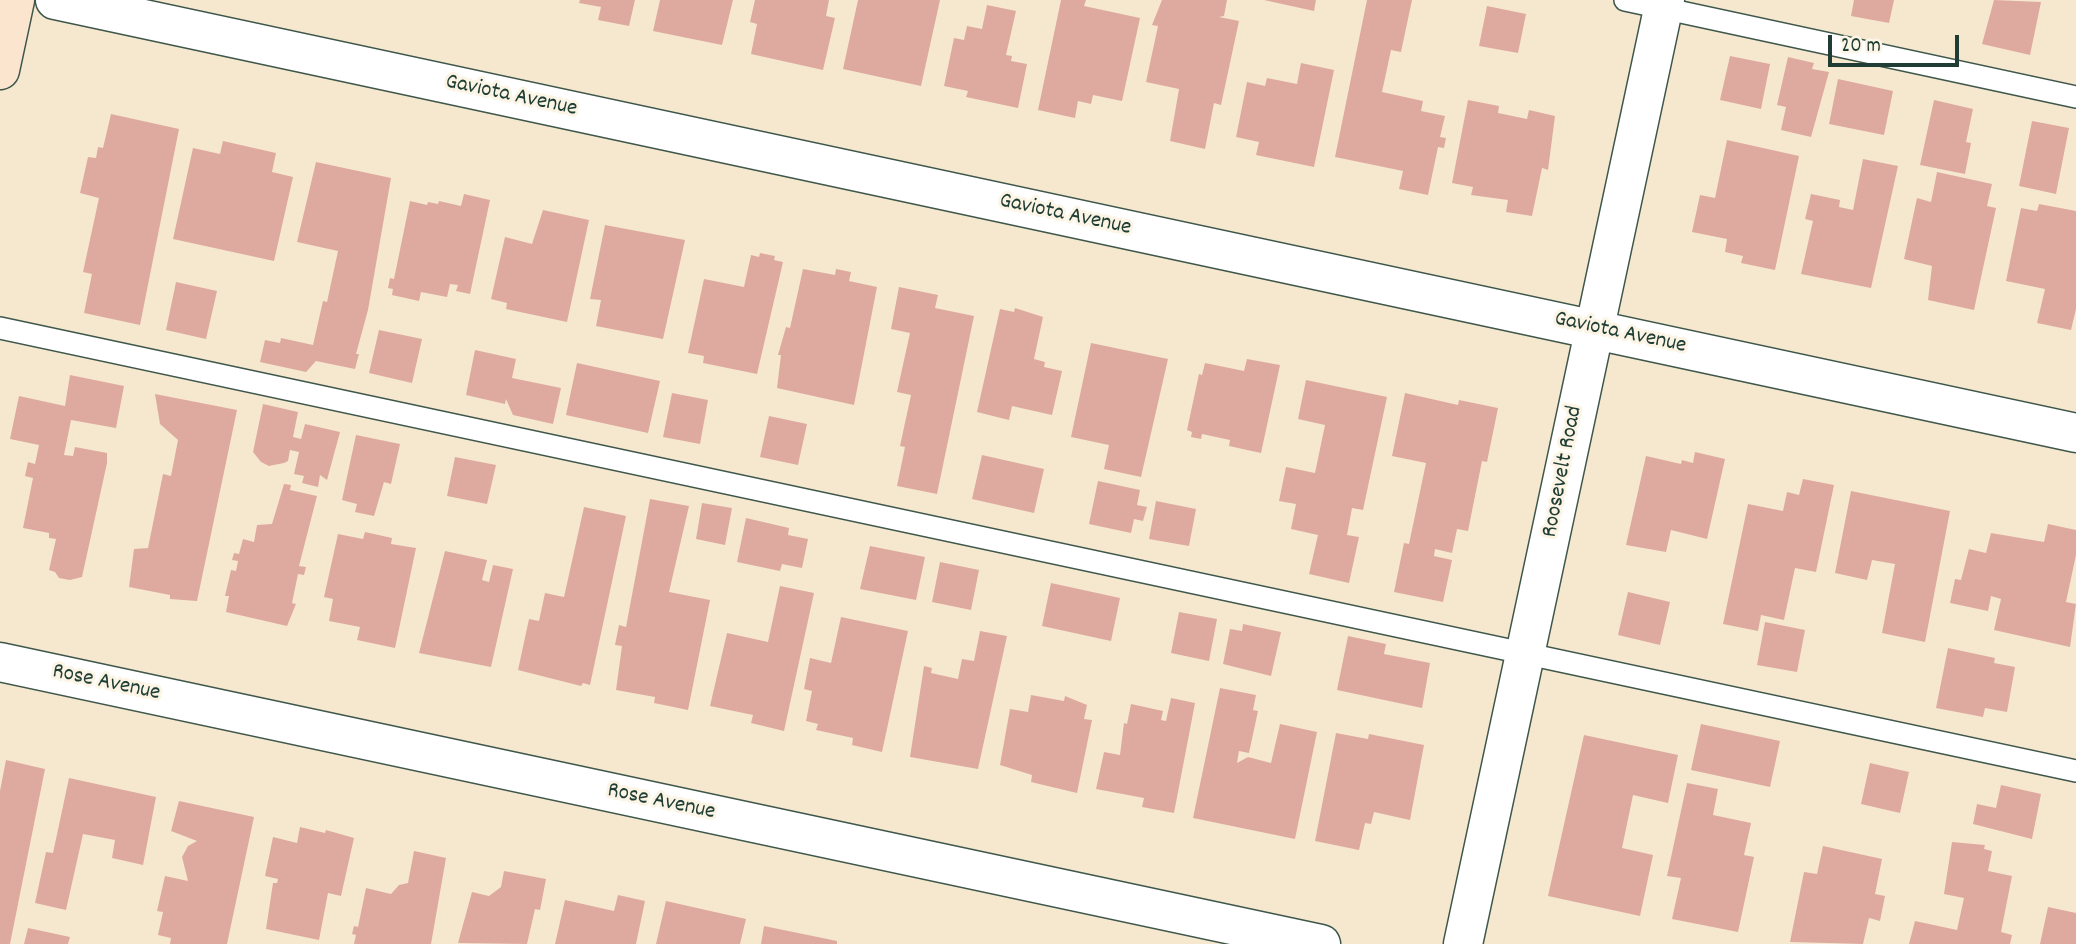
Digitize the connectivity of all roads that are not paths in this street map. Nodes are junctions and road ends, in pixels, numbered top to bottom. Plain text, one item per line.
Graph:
1 (15, 0) edge
2 (55, 0) edge
3 (1625, 0) edge
4 (1665, 4) edge
5 (0, 70) edge
6 (2076, 97) edge
7 (0, 328) edge
8 (1593, 328) junction
9 (2076, 433) edge
10 (1527, 653) junction
11 (0, 662) edge
12 (2076, 771) edge
13 (1321, 944) edge
14 (1464, 944) edge

1 - 5 street
2 - 8 street, Gaviota Avenue
3 - 4 lane
4 - 6 lane
4 - 8 street, Roosevelt Road
7 - 10 lane
8 - 9 street, Gaviota Avenue
8 - 10 street, Roosevelt Road
10 - 12 lane
10 - 14 street, Roosevelt Road
11 - 13 street, Rose Avenue

